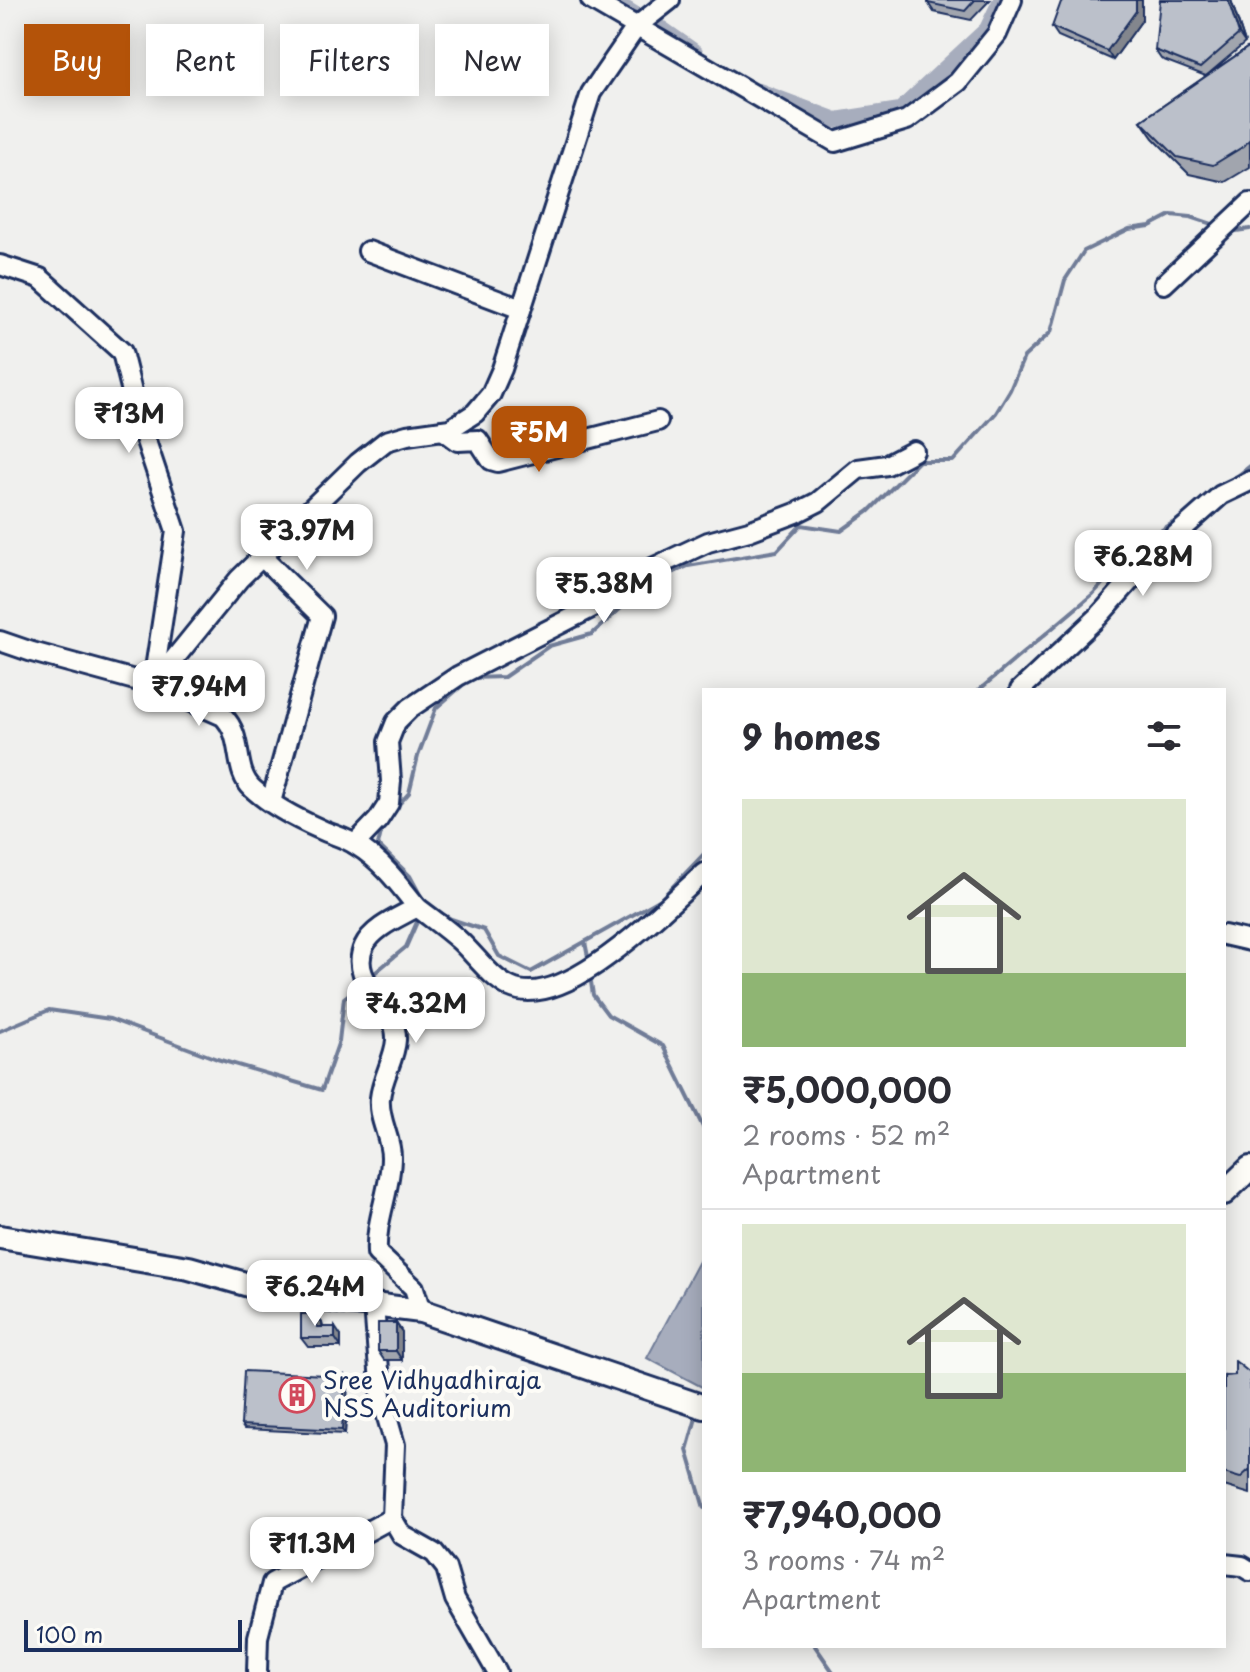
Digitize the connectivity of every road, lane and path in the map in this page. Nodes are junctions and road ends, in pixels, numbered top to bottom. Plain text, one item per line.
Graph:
1 (591, 0) edge
2 (670, 0) edge
3 (1012, 0) edge
4 (637, 26) junction
5 (1250, 203) edge
6 (368, 251) dead end
7 (0, 265) edge
8 (1164, 284) dead end
9 (521, 309) junction
10 (658, 421) dead end
11 (443, 430) junction
12 (914, 451) dead end
13 (1250, 481) edge
14 (263, 558) junction
15 (0, 641) edge
16 (153, 685) junction
17 (1022, 688) edge
18 (271, 802) junction
19 (355, 844) junction
20 (702, 875) edge
21 (417, 907) junction
22 (1226, 935) edge
23 (1250, 941) edge
24 (1250, 1168) edge
25 (1226, 1191) edge
26 (0, 1237) edge
27 (374, 1305) junction
28 (421, 1311) junction
29 (702, 1406) edge
30 (392, 1518) junction
31 (1226, 1564) edge
32 (1250, 1571) edge
33 (257, 1672) edge
34 (497, 1672) edge

1 - 4 street
2 - 4 street
3 - 4 street
4 - 9 street
5 - 8 street
6 - 9 street
7 - 16 street
9 - 11 street
10 - 11 street
11 - 14 street
12 - 19 street
13 - 17 street
14 - 16 street
14 - 18 street
15 - 16 street
16 - 18 street
18 - 19 street
19 - 21 street
20 - 21 street
21 - 28 street
22 - 23 street
24 - 25 main road
26 - 27 main road
27 - 28 main road
27 - 30 street
28 - 29 main road
30 - 33 street
30 - 34 street
31 - 32 street

